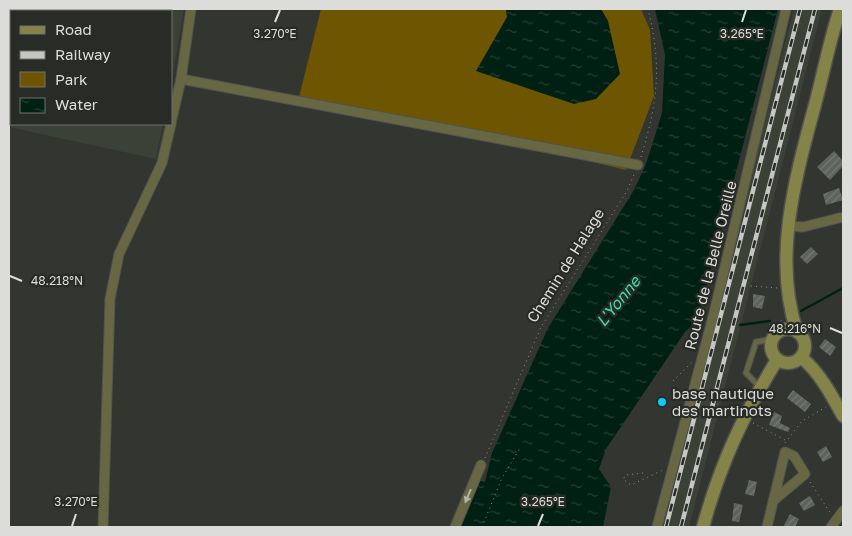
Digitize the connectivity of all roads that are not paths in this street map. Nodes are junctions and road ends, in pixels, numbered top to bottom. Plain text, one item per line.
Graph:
1 (191, 9) edge
2 (786, 9) edge
3 (840, 9) edge
4 (181, 79) junction
5 (172, 119) edge
6 (171, 125) edge
7 (638, 165) road end
8 (843, 217) edge
9 (788, 226) junction
10 (789, 310) junction
11 (797, 332) junction
12 (776, 335) junction
13 (800, 357) junction
14 (777, 360) junction
15 (760, 388) junction
16 (840, 409) edge
17 (481, 465) road end
18 (773, 501) junction
19 (843, 511) edge
20 (833, 524) edge
21 (103, 527) edge
22 (456, 527) edge
23 (657, 527) edge
24 (703, 527) edge
25 (767, 527) edge

1 - 4 street
2 - 23 street, Route de la Belle Oreille
3 - 9 main road
4 - 5 street
4 - 7 street
6 - 21 street
8 - 9 street
9 - 10 main road
10 - 11 main road
10 - 12 main road
11 - 12 main road
11 - 13 main road
12 - 14 main road
12 - 15 lane
13 - 14 main road
13 - 16 main road
14 - 15 main road
15 - 24 main road
17 -> 22 street
18 - 18 street
18 - 25 street
19 - 20 street

